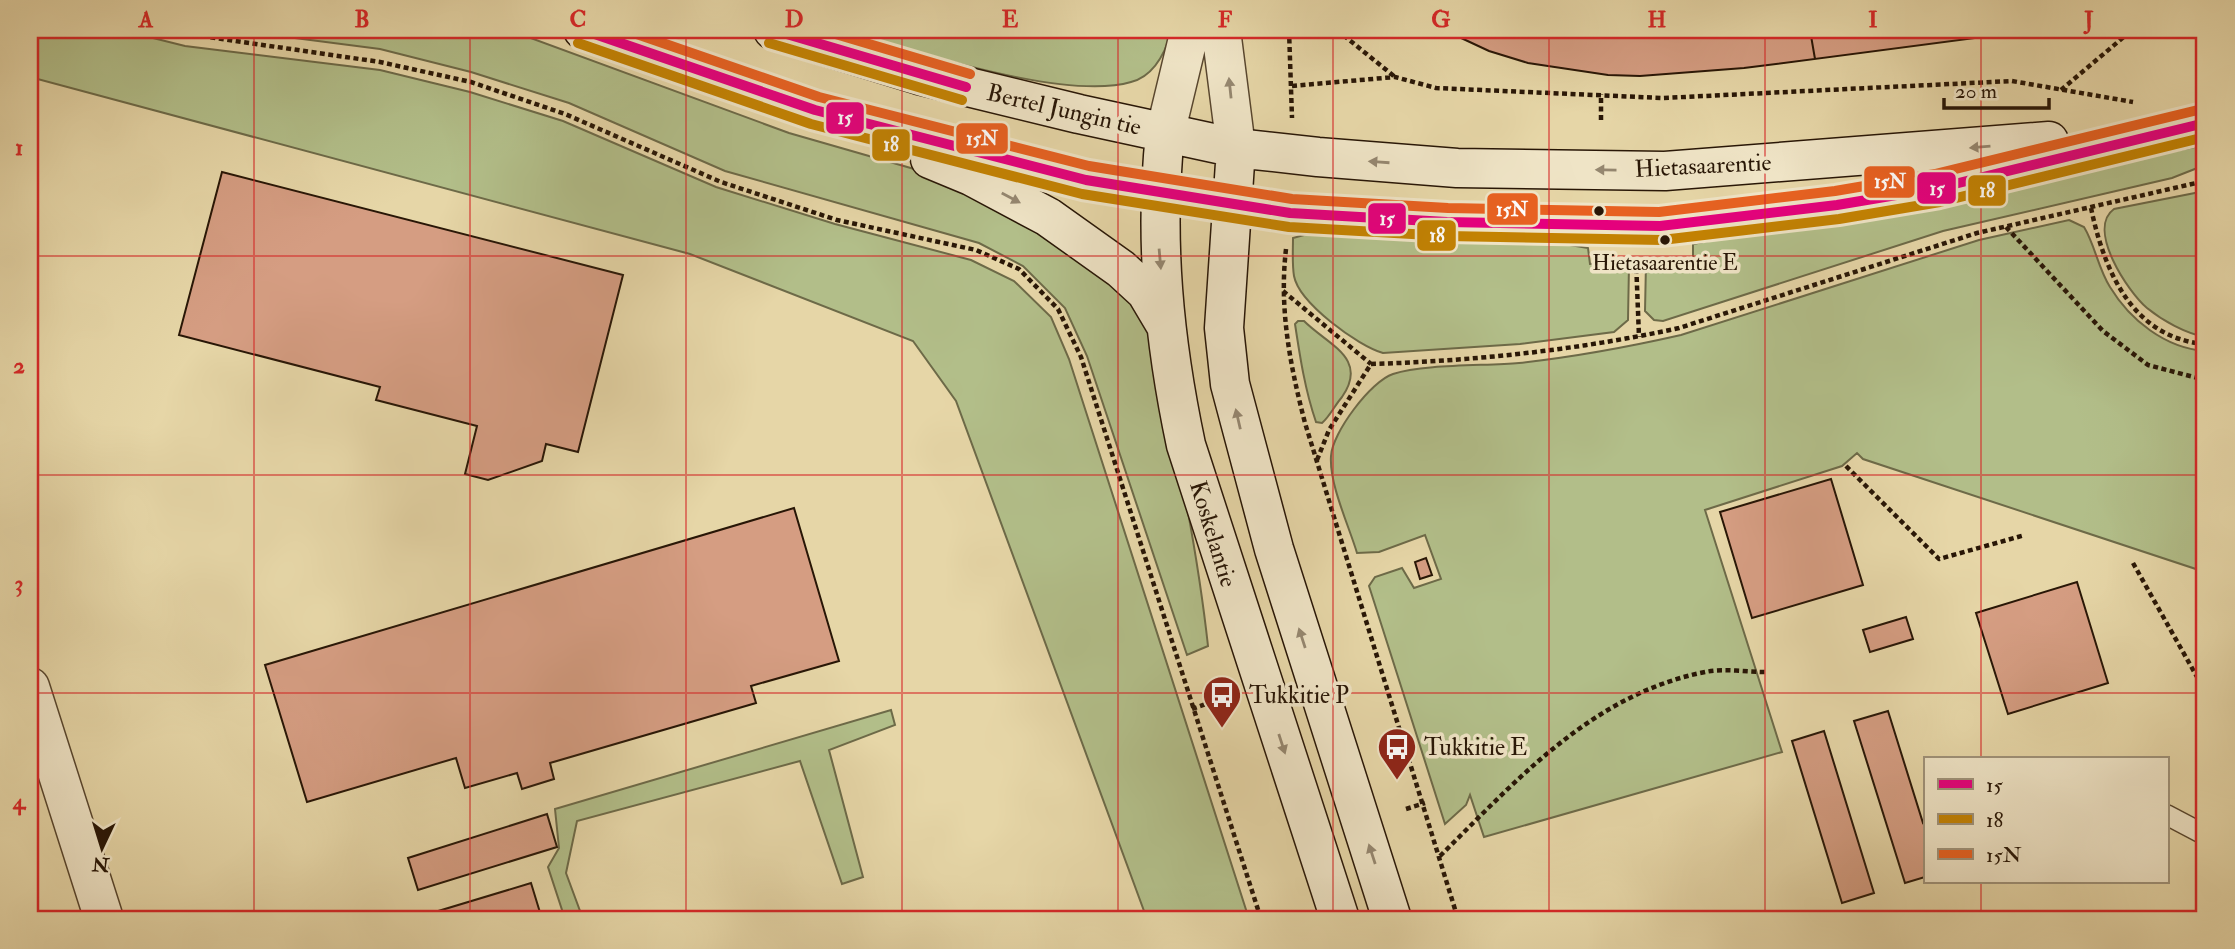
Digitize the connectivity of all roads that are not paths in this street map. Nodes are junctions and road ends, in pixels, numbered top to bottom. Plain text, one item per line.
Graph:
1 (583, 30) edge
2 (773, 30) edge
3 (1190, 30) edge
4 (1221, 30) edge
5 (815, 110) junction
6 (2187, 126) edge
7 (1165, 135) junction
8 (1236, 148) junction
9 (1159, 194) junction
10 (1231, 205) junction
11 (1166, 325) junction
12 (30, 687) edge
13 (2168, 816) edge
14 (2205, 835) edge
15 (104, 919) edge
16 (1340, 919) edge
17 (1392, 919) edge

1 - 5 main road
2 - 7 main road, Bertel Jungin tie
3 - 7 main road, Koskelantie
8 -> 4 main road
5 - 9 main road
5 -> 11 main road
6 -> 8 main road, Hietasaarentie
6 - 10 main road, Hietasaarentie
7 - 8 main road, Bertel Jungin tie
7 - 9 main road, Koskelantie
8 - 10 main road
9 - 10 main road
9 -> 11 main road, Koskelantie
17 -> 10 main road
11 -> 16 main road, Koskelantie
12 - 15 main road
13 - 14 lane

